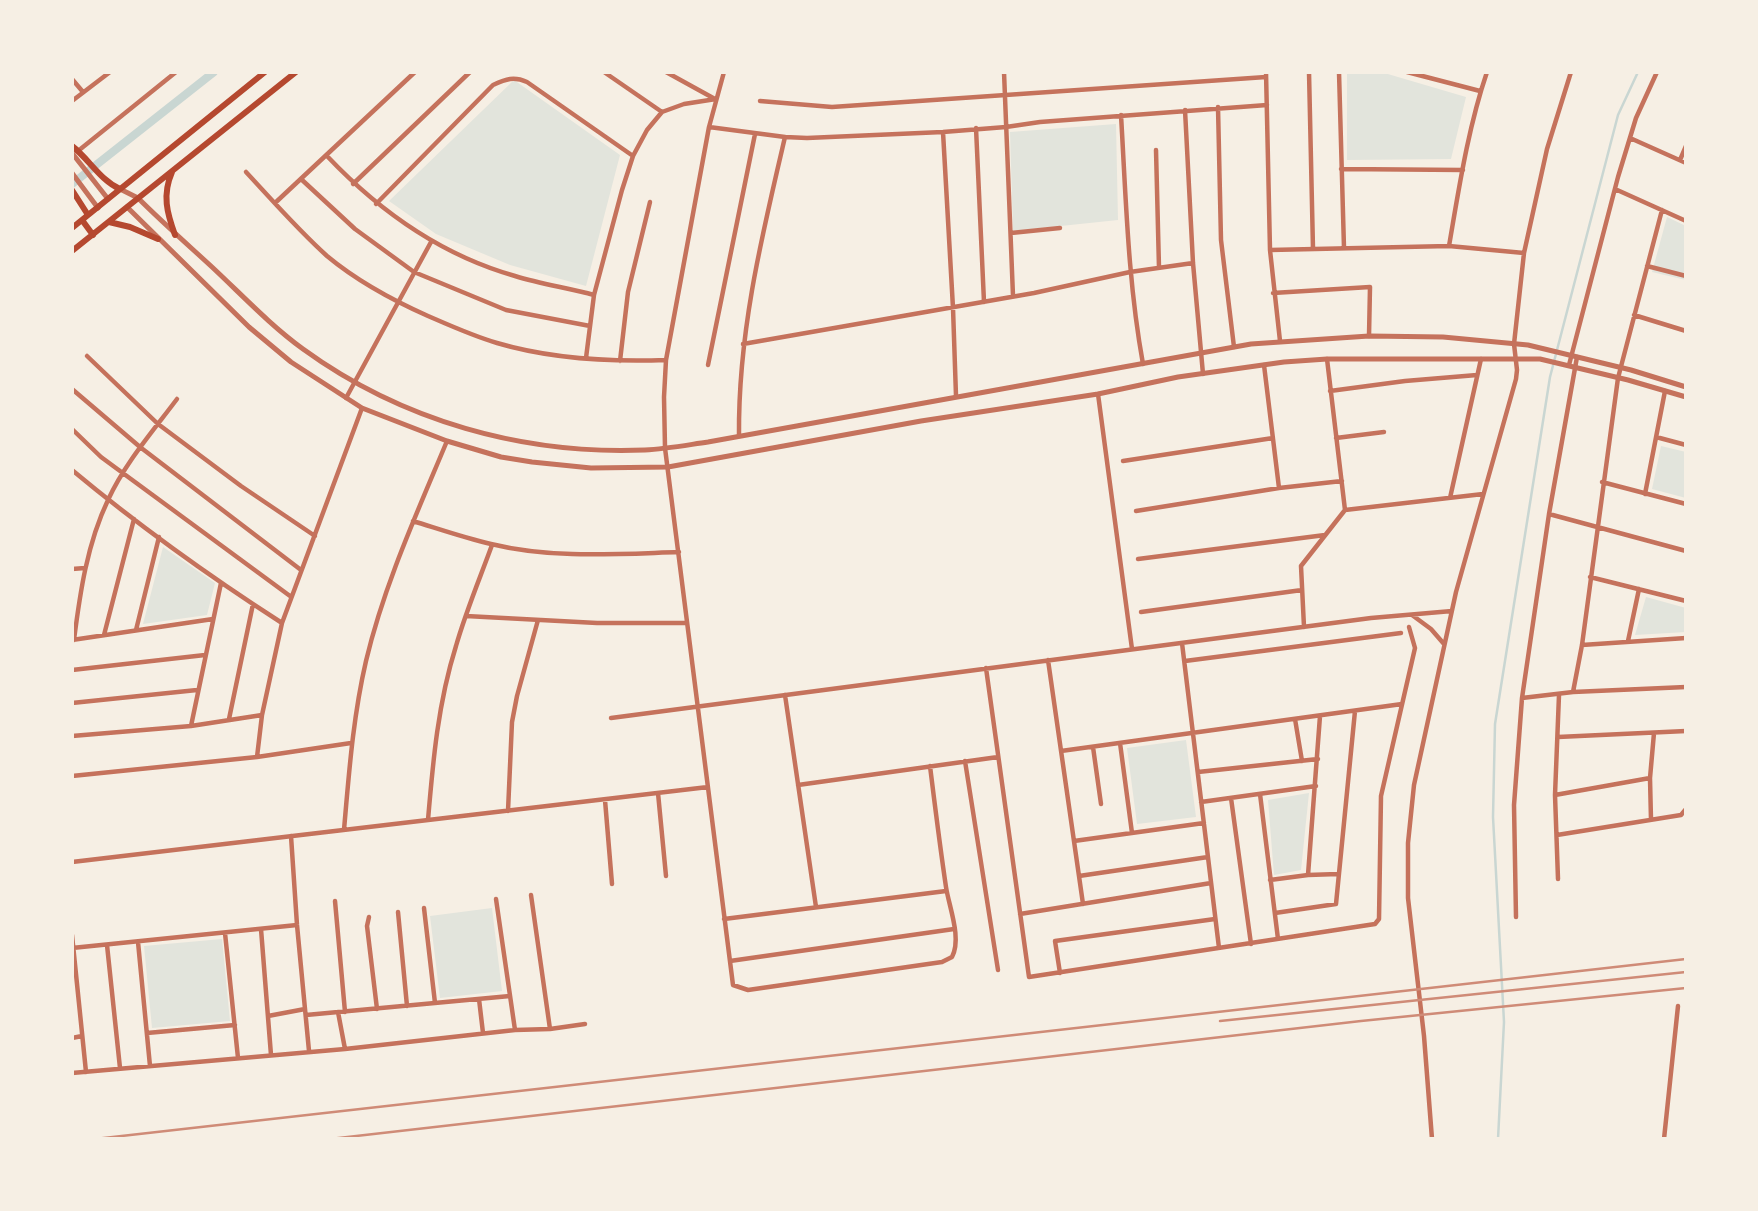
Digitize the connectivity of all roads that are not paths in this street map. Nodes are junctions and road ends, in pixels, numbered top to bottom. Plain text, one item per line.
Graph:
1 (96, 72) edge
2 (110, 72) edge
3 (176, 72) edge
4 (265, 72) edge
5 (296, 72) edge
6 (415, 72) edge
7 (470, 72) edge
8 (604, 72) edge
9 (666, 72) edge
10 (724, 72) edge
11 (1004, 72) edge
12 (1309, 72) edge
13 (1339, 72) edge
14 (1407, 72) edge
15 (1487, 72) edge
16 (1571, 72) edge
17 (1657, 72) edge
18 (1266, 74) edge
19 (72, 79) edge
20 (101, 79) junction
21 (1480, 91) junction
22 (83, 92) junction
23 (1004, 96) junction
24 (716, 99) junction
25 (72, 101) edge
26 (760, 101) dead end
27 (1267, 105) junction
28 (1218, 107) junction
29 (1185, 110) junction
30 (662, 113) junction
31 (1121, 115) junction
32 (709, 127) junction
33 (1006, 127) junction
34 (976, 128) junction
35 (943, 132) junction
36 (755, 134) junction
37 (785, 137) junction
38 (1630, 138) junction
39 (1686, 146) edge
40 (74, 150) edge
41 (1156, 150) dead end
42 (327, 156) junction
43 (633, 156) junction
44 (1680, 160) junction
45 (1686, 163) edge
46 (1341, 169) junction
47 (173, 170) junction
48 (1463, 170) junction
49 (246, 172) dead end
50 (72, 173) edge
51 (301, 179) junction
52 (353, 184) junction
53 (1615, 189) junction
54 (72, 190) edge
55 (120, 190) junction
56 (138, 198) junction
57 (108, 200) junction
58 (650, 202) dead end
59 (275, 203) junction
60 (376, 204) junction
61 (127, 206) junction
62 (97, 208) junction
63 (1662, 210) junction
64 (85, 218) junction
65 (1686, 221) edge
66 (109, 222) junction
67 (72, 228) edge
68 (1060, 228) dead end
69 (1011, 233) junction
70 (93, 235) junction
71 (175, 235) junction
72 (158, 239) junction
73 (431, 242) junction
74 (166, 246) junction
75 (1449, 246) junction
76 (1313, 248) junction
77 (1344, 248) junction
78 (1270, 250) junction
79 (72, 251) edge
80 (1524, 253) junction
81 (1193, 263) junction
82 (1647, 266) junction
83 (1159, 268) junction
84 (414, 272) junction
85 (1130, 272) junction
86 (1686, 276) edge
87 (1273, 293) junction
88 (594, 295) junction
89 (1013, 296) junction
90 (398, 302) junction
91 (984, 302) junction
92 (953, 307) junction
93 (1634, 315) junction
94 (590, 326) junction
95 (1686, 331) edge
96 (1369, 336) junction
97 (1280, 341) junction
98 (743, 344) junction
99 (1514, 344) junction
100 (1234, 347) junction
101 (1201, 354) junction
102 (87, 356) dead end
103 (1570, 356) junction
104 (586, 358) junction
105 (1481, 358) junction
106 (1327, 359) junction
107 (1515, 359) junction
108 (666, 360) junction
109 (620, 361) junction
110 (1143, 364) junction
111 (708, 365) dead end
112 (1264, 365) junction
113 (1568, 365) junction
114 (1621, 369) junction
115 (1203, 374) junction
116 (1477, 375) junction
117 (1618, 378) junction
118 (354, 382) junction
119 (1686, 387) edge
120 (72, 389) edge
121 (1330, 391) junction
122 (1665, 391) junction
123 (1098, 394) junction
124 (956, 396) junction
125 (1686, 397) edge
126 (346, 398) junction
127 (177, 399) dead end
128 (362, 408) junction
129 (158, 424) junction
130 (72, 429) edge
131 (1384, 432) dead end
132 (739, 435) junction
133 (1656, 437) junction
134 (1273, 438) junction
135 (1336, 438) junction
136 (447, 441) junction
137 (1686, 445) edge
138 (140, 447) junction
139 (665, 447) junction
140 (1123, 461) dead end
141 (668, 467) junction
142 (72, 470) edge
143 (123, 472) junction
144 (1342, 481) junction
145 (1602, 482) junction
146 (1279, 488) junction
147 (1483, 494) junction
148 (1645, 494) junction
149 (1450, 498) junction
150 (108, 500) junction
151 (1686, 504) edge
152 (1345, 510) junction
153 (1136, 511) dead end
154 (1549, 514) junction
155 (134, 519) junction
156 (413, 521) junction
157 (1597, 528) junction
158 (1325, 534) junction
159 (315, 536) junction
160 (159, 537) junction
161 (492, 545) junction
162 (1686, 551) edge
163 (678, 552) junction
164 (1138, 559) dead end
165 (85, 568) junction
166 (72, 569) edge
167 (301, 570) junction
168 (1590, 577) junction
169 (221, 583) junction
170 (1639, 589) junction
171 (1302, 590) junction
172 (290, 596) junction
173 (1686, 601) edge
174 (75, 604) edge
175 (253, 604) junction
176 (1451, 611) junction
177 (1141, 612) dead end
178 (1411, 615) junction
179 (466, 616) junction
180 (213, 619) junction
181 (538, 620) junction
182 (282, 623) junction
183 (687, 623) junction
184 (1304, 627) junction
185 (1409, 627) dead end
186 (136, 630) junction
187 (1401, 633) dead end
188 (104, 635) junction
189 (1686, 638) edge
190 (73, 640) edge
191 (1628, 641) junction
192 (1182, 643) junction
193 (1444, 644) junction
194 (1582, 645) junction
195 (1132, 649) junction
196 (205, 655) junction
197 (1048, 660) junction
198 (1185, 661) junction
199 (986, 668) junction
200 (72, 670) edge
201 (1686, 687) edge
202 (197, 690) junction
203 (1573, 692) junction
204 (785, 695) junction
205 (1559, 695) junction
206 (1522, 698) junction
207 (72, 703) edge
208 (1402, 704) junction
209 (698, 706) junction
210 (1355, 711) junction
211 (262, 715) junction
212 (1320, 716) junction
213 (611, 718) dead end
214 (229, 719) junction
215 (1295, 719) junction
216 (191, 726) junction
217 (1686, 731) edge
218 (1193, 733) junction
219 (1654, 733) junction
220 (72, 736) edge
221 (1558, 737) junction
222 (351, 743) junction
223 (1120, 743) junction
224 (1093, 747) junction
225 (1061, 751) junction
226 (257, 757) junction
227 (998, 757) junction
228 (1318, 759) junction
229 (965, 761) junction
230 (1302, 761) junction
231 (930, 766) junction
232 (1198, 772) junction
233 (72, 775) edge
234 (1650, 778) junction
235 (798, 785) junction
236 (1316, 786) junction
237 (708, 787) junction
238 (658, 793) junction
239 (1260, 794) junction
240 (1555, 796) junction
241 (1231, 798) junction
242 (605, 800) junction
243 (1201, 802) junction
244 (1101, 804) dead end
245 (1686, 809) edge
246 (508, 811) junction
247 (428, 820) junction
248 (1651, 820) junction
249 (1204, 823) junction
250 (344, 830) junction
251 (1132, 833) junction
252 (1557, 835) junction
253 (290, 836) junction
254 (1074, 841) junction
255 (1208, 857) junction
256 (72, 862) edge
257 (1338, 874) junction
258 (1308, 875) junction
259 (667, 876) dead end
260 (1079, 876) junction
261 (1558, 879) dead end
262 (1270, 880) junction
263 (1211, 883) junction
264 (611, 884) dead end
265 (946, 891) junction
266 (531, 895) dead end
267 (496, 899) dead end
268 (335, 901) dead end
269 (1083, 904) junction
270 (817, 907) junction
271 (424, 908) dead end
272 (398, 912) dead end
273 (1275, 913) junction
274 (1020, 914) junction
275 (1516, 917) dead end
276 (369, 918) dead end
277 (724, 919) junction
278 (1215, 919) junction
279 (297, 925) junction
280 (261, 929) junction
281 (954, 929) junction
282 (225, 933) junction
283 (72, 935) edge
284 (1278, 939) junction
285 (138, 942) junction
286 (1251, 944) junction
287 (107, 945) junction
288 (72, 948) edge
289 (1219, 948) junction
290 (730, 961) junction
291 (998, 970) dead end
292 (1060, 973) junction
293 (510, 996) junction
294 (479, 999) junction
295 (435, 1003) junction
296 (407, 1006) junction
297 (1678, 1006) dead end
298 (377, 1009) junction
299 (305, 1012) junction
300 (338, 1012) junction
301 (345, 1012) junction
302 (268, 1016) junction
303 (585, 1024) dead end
304 (235, 1025) junction
305 (550, 1029) junction
306 (515, 1030) junction
307 (147, 1033) junction
308 (483, 1033) junction
309 (82, 1036) junction
310 (72, 1038) edge
311 (345, 1049) junction
312 (309, 1051) junction
313 (271, 1055) junction
314 (238, 1058) junction
315 (150, 1066) junction
316 (120, 1068) junction
317 (86, 1072) junction
318 (72, 1073) edge
319 (1432, 1139) edge
320 (1664, 1139) edge

1 - 20 street
2 - 20 street
3 - 40 street
4 - 55 main road
5 - 47 main road
6 - 42 street
7 - 52 street
8 - 30 street
9 - 24 street
10 - 24 street
11 - 23 street
12 - 76 street
13 - 46 street
14 - 21 street
15 - 21 street
16 - 80 street
17 - 38 street
18 - 23 street
18 - 27 street
19 - 22 street
20 - 22 street
21 - 48 street
22 - 25 street
23 - 26 street
23 - 33 street
24 - 30 street
24 - 32 street
27 - 28 street
27 - 78 street
28 - 29 street
28 - 100 street
29 - 31 street
29 - 81 street
30 - 43 street
31 - 33 street
31 - 85 street
32 - 36 street
32 - 108 street
33 - 34 street
33 - 69 street
34 - 35 street
34 - 91 street
35 - 37 street
35 - 92 street
36 - 37 street
36 - 111 street
37 - 98 street
38 - 44 street
38 - 53 street
39 - 44 street
40 - 55 main road
40 - 57 street
41 - 83 street
42 - 51 street
42 - 52 street
43 - 60 street
43 - 88 street
44 - 45 street
46 - 48 street
46 - 77 street
47 - 56 main road
47 - 71 main road
48 - 75 street
49 - 59 street
50 - 62 street
51 - 59 street
51 - 84 street
52 - 60 street
53 - 63 street
53 - 103 street
54 - 64 main road
55 - 56 street
55 - 57 main road
56 - 61 main road
56 - 71 street
57 - 62 main road
58 - 109 street
59 - 90 street
60 - 73 street
61 - 66 main road
61 - 72 street
62 - 64 main road
63 - 65 street
63 - 82 street
64 - 67 main road
64 - 70 main road
66 - 70 main road
66 - 72 main road
68 - 69 street
69 - 89 street
70 - 79 main road
71 - 74 street
71 - 118 street
72 - 74 street
73 - 84 street
73 - 88 street
74 - 126 street
75 - 77 street
75 - 80 street
76 - 77 street
76 - 78 street
78 - 87 street
80 - 99 street
81 - 83 street
81 - 101 street
82 - 86 street
82 - 93 street
83 - 85 street
84 - 90 street
84 - 94 street
85 - 89 street
85 - 110 street
87 - 96 street
87 - 97 street
88 - 94 street
89 - 91 street
90 - 104 street
90 - 118 street
91 - 92 street
92 - 98 street
92 - 124 street
93 - 95 street
93 - 114 street
94 - 104 street
96 - 97 street
96 - 99 street
97 - 100 street
98 - 132 street
99 - 103 street
99 - 107 street
100 - 101 street
101 - 110 street
101 - 115 street
102 - 129 street
103 - 113 street
103 - 114 street
104 - 109 street
105 - 106 street
105 - 107 street
105 - 116 street
106 - 112 street
106 - 121 street
107 - 113 street
107 - 147 street
108 - 109 street
108 - 139 street
110 - 124 street
112 - 115 street
112 - 134 street
113 - 117 street
113 - 154 street
114 - 117 street
114 - 119 street
115 - 123 street
116 - 121 street
116 - 149 street
117 - 122 street
117 - 145 street
118 - 126 street
118 - 139 street
120 - 138 street
121 - 135 street
122 - 125 street
122 - 133 street
123 - 141 street
123 - 195 street
124 - 132 street
126 - 128 street
127 - 129 street
128 - 136 street
128 - 159 street
129 - 138 street
129 - 159 street
130 - 143 street
131 - 135 street
132 - 139 street
133 - 137 street
133 - 148 street
134 - 140 street
134 - 146 street
135 - 144 street
136 - 141 street
136 - 156 street
138 - 143 street
138 - 167 street
139 - 141 street
141 - 163 street
142 - 150 street
143 - 150 street
143 - 172 street
144 - 146 street
144 - 152 street
145 - 148 street
145 - 157 street
146 - 153 street
147 - 149 street
147 - 176 street
148 - 151 street
149 - 152 street
150 - 155 street
150 - 165 street
152 - 158 street
154 - 157 street
154 - 206 street
155 - 160 street
155 - 188 street
156 - 161 street
156 - 222 street
157 - 162 street
157 - 168 street
158 - 164 street
158 - 171 street
159 - 167 street
160 - 169 street
160 - 186 street
161 - 163 street
161 - 179 street
163 - 183 street
165 - 166 street
165 - 174 street
167 - 172 street
168 - 170 street
168 - 194 street
169 - 175 street
169 - 180 street
170 - 173 street
170 - 191 street
171 - 177 street
171 - 184 street
172 - 182 street
174 - 190 street
175 - 182 street
175 - 214 street
176 - 178 street
176 - 193 street
178 - 184 street
178 - 193 street
179 - 181 street
179 - 247 street
180 - 186 street
180 - 196 street
181 - 183 street
181 - 246 street
182 - 211 street
183 - 209 street
184 - 192 street
185 - 208 street
186 - 188 street
187 - 198 street
188 - 190 street
189 - 191 street
191 - 194 street
192 - 195 street
192 - 198 street
193 - 319 street
194 - 203 street
195 - 197 street
196 - 200 street
196 - 202 street
197 - 199 street
197 - 225 street
198 - 218 street
199 - 204 street
199 - 227 street
201 - 203 street
202 - 207 street
202 - 216 street
203 - 205 street
204 - 209 street
204 - 235 street
205 - 206 street
205 - 221 street
206 - 275 street
208 - 210 street
208 - 284 street
209 - 213 street
209 - 237 street
210 - 212 street
210 - 257 street
211 - 214 street
211 - 226 street
212 - 215 street
212 - 228 street
214 - 216 street
215 - 218 street
215 - 230 street
216 - 220 street
217 - 219 street
218 - 223 street
218 - 232 street
219 - 221 street
219 - 234 street
221 - 240 street
222 - 226 street
222 - 250 street
223 - 224 street
223 - 251 street
224 - 225 street
224 - 244 street
225 - 254 street
226 - 233 street
227 - 229 street
227 - 274 street
228 - 230 street
228 - 236 street
229 - 231 street
229 - 291 street
230 - 232 street
231 - 235 street
231 - 265 street
232 - 243 street
234 - 240 street
234 - 248 street
235 - 270 street
236 - 239 street
236 - 258 street
237 - 238 street
237 - 277 street
238 - 242 street
238 - 259 street
239 - 241 street
239 - 262 street
240 - 252 street
241 - 243 street
241 - 286 street
242 - 246 street
242 - 264 street
243 - 249 street
245 - 248 street
246 - 247 street
247 - 250 street
248 - 252 street
249 - 251 street
249 - 255 street
250 - 253 street
251 - 254 street
252 - 261 street
253 - 256 street
253 - 279 street
254 - 260 street
255 - 260 street
255 - 263 street
257 - 258 street
257 - 273 street
258 - 262 street
260 - 269 street
262 - 273 street
263 - 269 street
263 - 278 street
265 - 270 street
265 - 281 street
266 - 305 street
267 - 293 street
268 - 301 street
269 - 274 street
270 - 277 street
271 - 295 street
272 - 296 street
273 - 284 street
274 - 292 street
276 - 298 street
277 - 290 street
278 - 289 street
278 - 292 street
279 - 280 street
279 - 299 street
280 - 282 street
280 - 302 street
281 - 290 street
281 - 290 street
282 - 285 street
282 - 304 street
283 - 288 street
284 - 286 street
285 - 287 street
285 - 307 street
286 - 289 street
287 - 288 street
287 - 316 street
288 - 309 street
289 - 292 street
293 - 294 street
293 - 306 street
294 - 295 street
294 - 308 street
295 - 296 street
296 - 298 street
297 - 320 street
298 - 301 street
299 - 300 street
299 - 302 street
299 - 312 street
300 - 301 street
300 - 311 street
302 - 313 street
303 - 305 street
304 - 307 street
304 - 314 street
305 - 306 street
306 - 308 street
307 - 315 street
308 - 311 street
309 - 310 street
309 - 317 street
311 - 312 street
312 - 313 street
313 - 314 street
314 - 315 street
315 - 316 street
316 - 317 street
317 - 318 street

